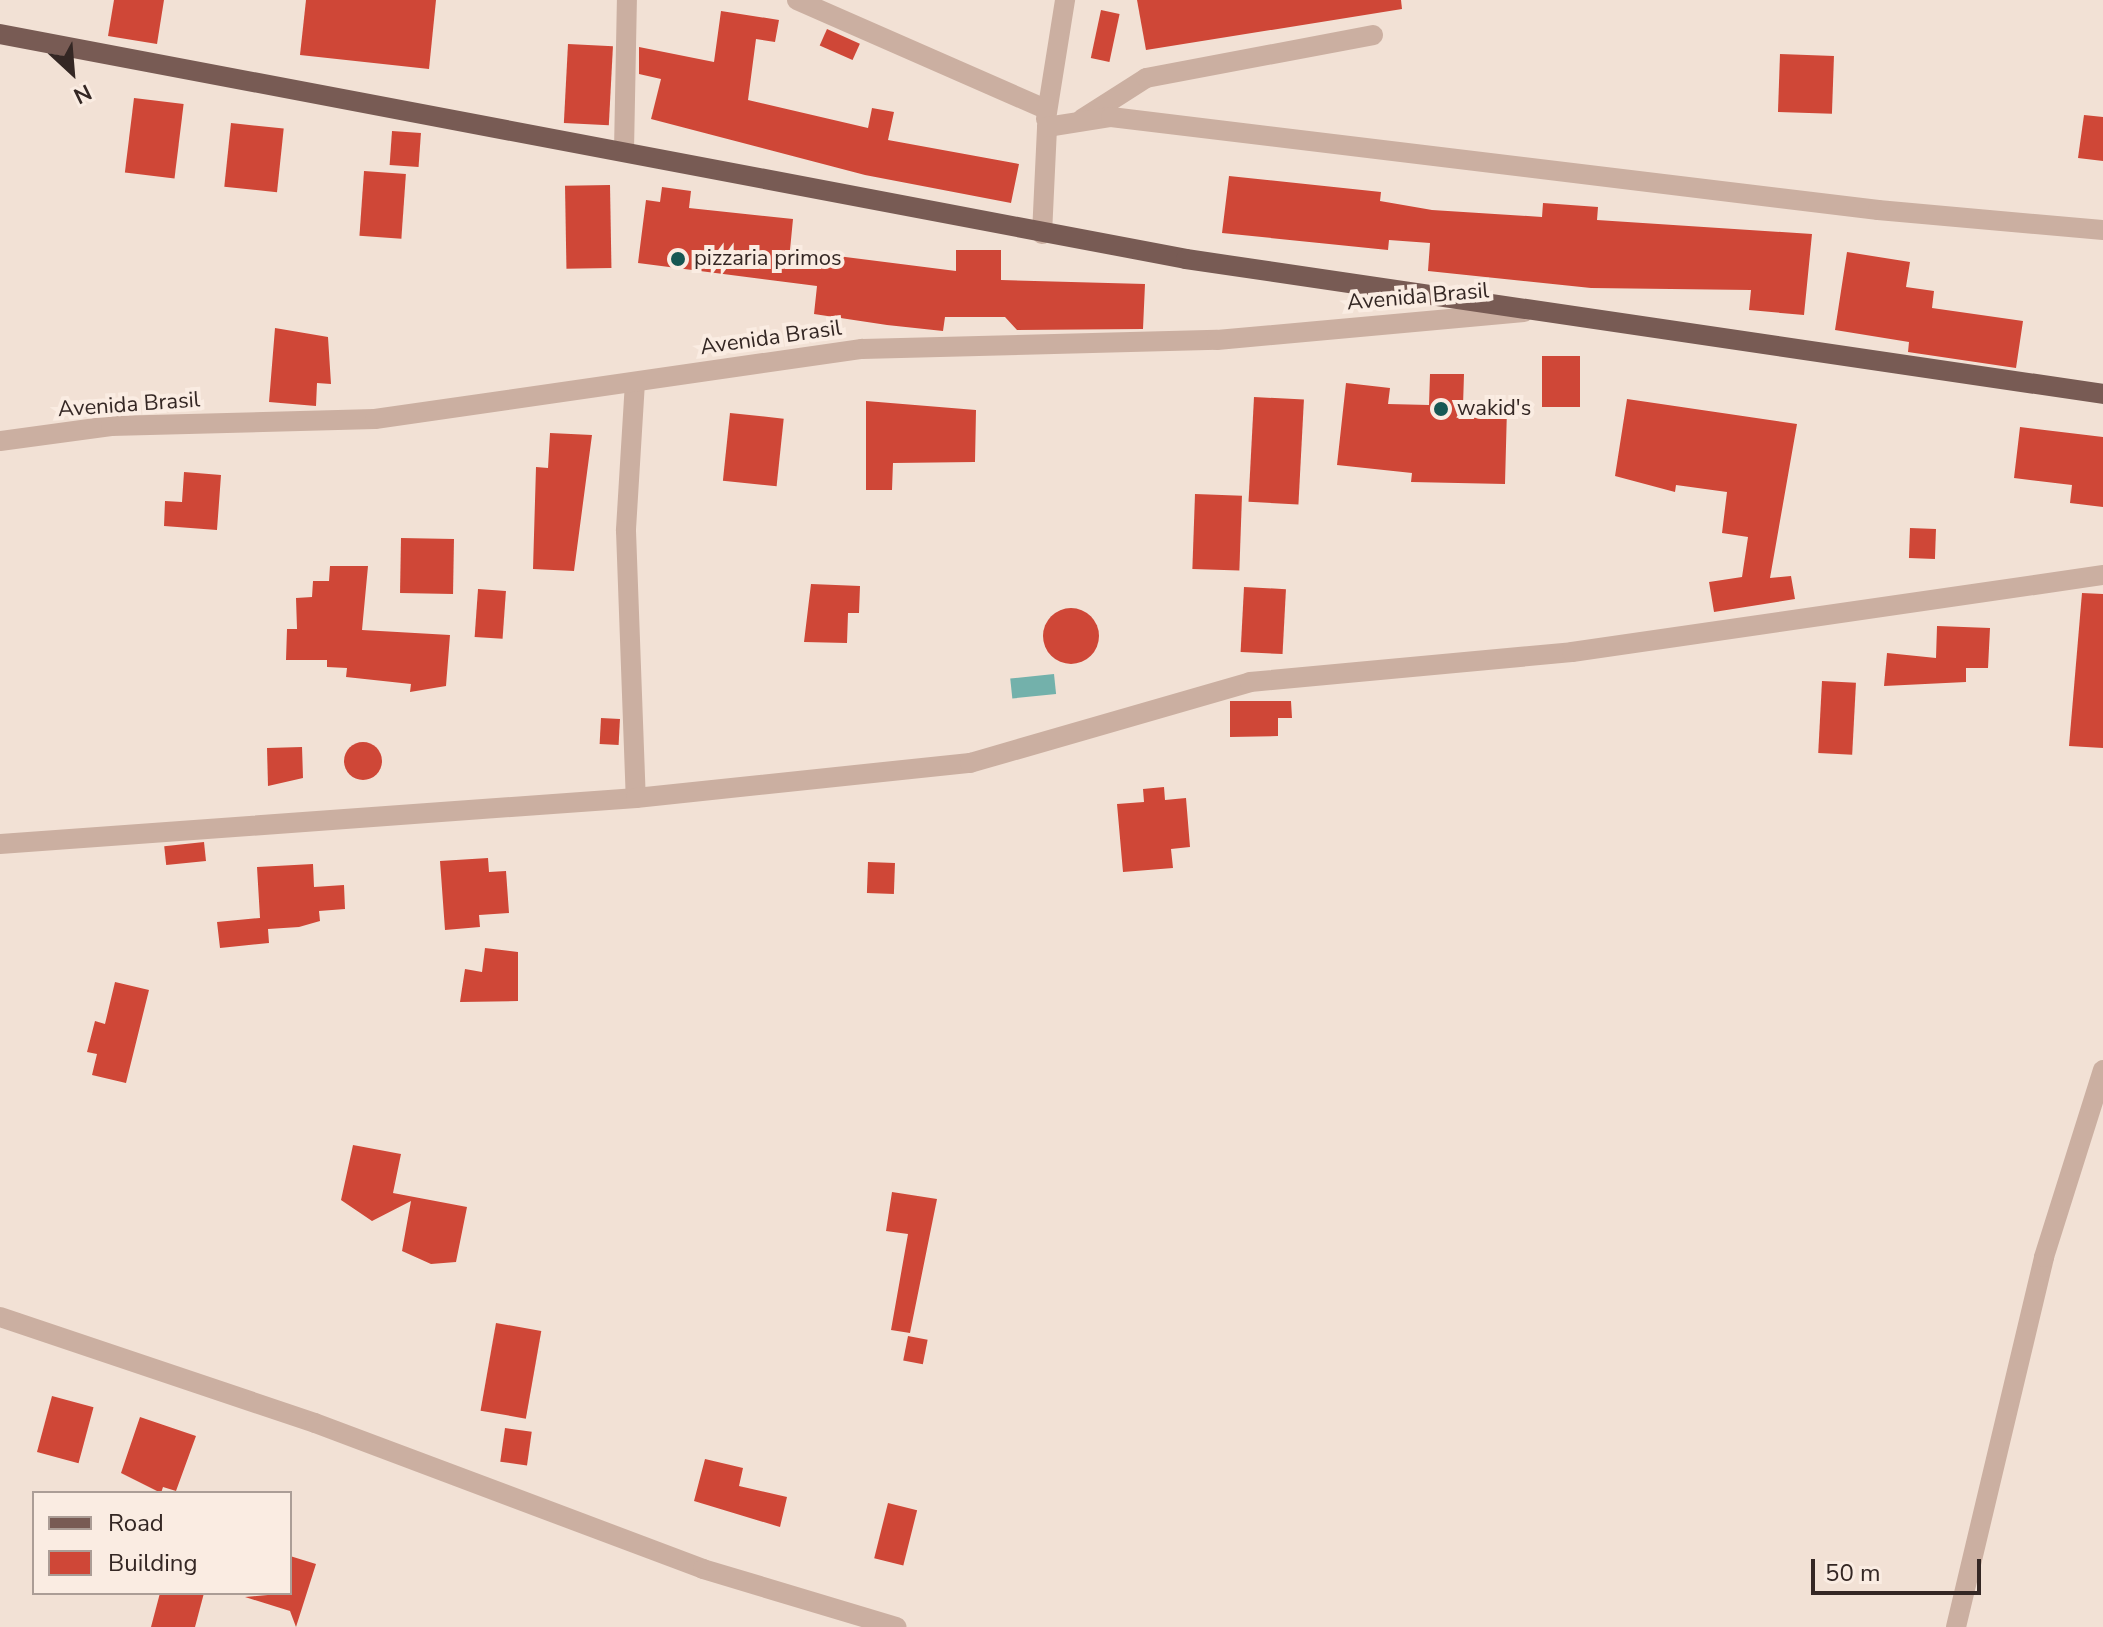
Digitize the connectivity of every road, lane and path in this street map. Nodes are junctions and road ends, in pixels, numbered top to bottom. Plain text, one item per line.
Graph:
1 (627, 0) edge
2 (797, 0) edge
3 (1065, 0) edge
4 (0, 34) edge
5 (1373, 35) dead end
6 (1046, 118) junction
7 (1082, 119) junction
8 (624, 151) junction
9 (2103, 230) edge
10 (1042, 234) junction
11 (1551, 309) junction
12 (635, 382) junction
13 (2103, 394) edge
14 (0, 441) edge
15 (2103, 575) edge
16 (636, 798) junction
17 (0, 844) edge
18 (2103, 1070) edge
19 (0, 1317) edge
20 (896, 1627) edge
21 (1956, 1627) edge

1 - 8 street
2 - 6 street
3 - 6 street
4 - 8 main road
5 - 7 street
6 - 7 street
6 - 10 street
7 - 9 street
8 - 10 main road
10 - 11 main road
11 - 12 street, Avenida Brasil
11 - 13 main road
12 - 14 street, Avenida Brasil
12 - 16 street
15 - 16 street
16 - 17 street
18 - 21 street
19 - 20 street

